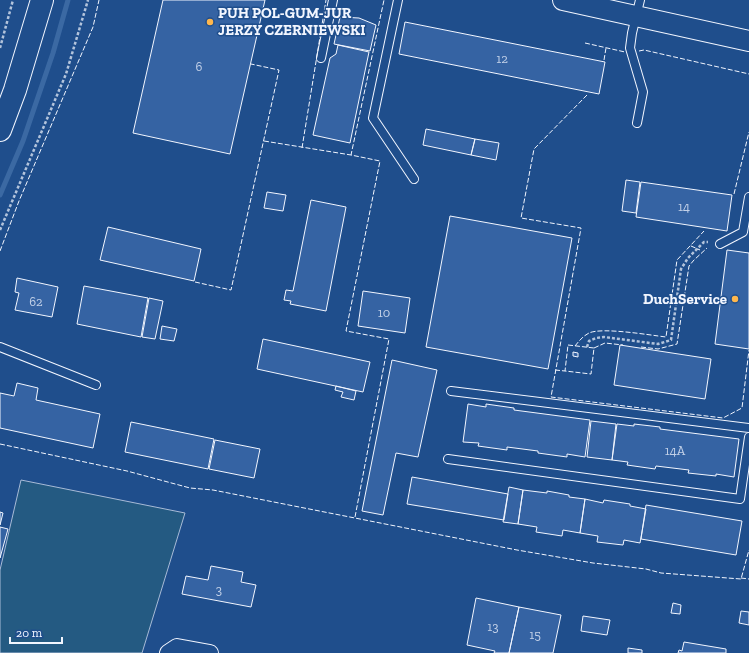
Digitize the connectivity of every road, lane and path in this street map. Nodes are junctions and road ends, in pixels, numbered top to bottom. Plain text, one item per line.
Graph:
1 (13, 0) edge
2 (42, 0) edge
3 (88, 0) edge
4 (333, 0) edge
5 (398, 0) edge
6 (563, 0) edge
7 (638, 8) edge
8 (749, 41) edge
9 (0, 48) edge
10 (321, 58) dead end
11 (637, 123) dead end
12 (0, 130) edge
13 (414, 179) dead end
14 (749, 197) edge
15 (0, 230) edge
16 (720, 244) joint
17 (0, 347) edge
18 (587, 347) dead end
19 (96, 385) dead end
20 (451, 391) dead end
21 (749, 428) edge
22 (749, 437) edge
23 (448, 459) dead end
24 (168, 653) edge
25 (210, 653) edge

1 - 9 path
2 - 12 main road
3 - 15 path
4 - 10 lane
5 - 13 lane
6 - 7 street
7 - 8 street
7 - 11 lane
14 - 16 lane
16 - 18 path
17 - 19 lane
20 - 21 lane
22 - 23 lane
24 - 25 street

